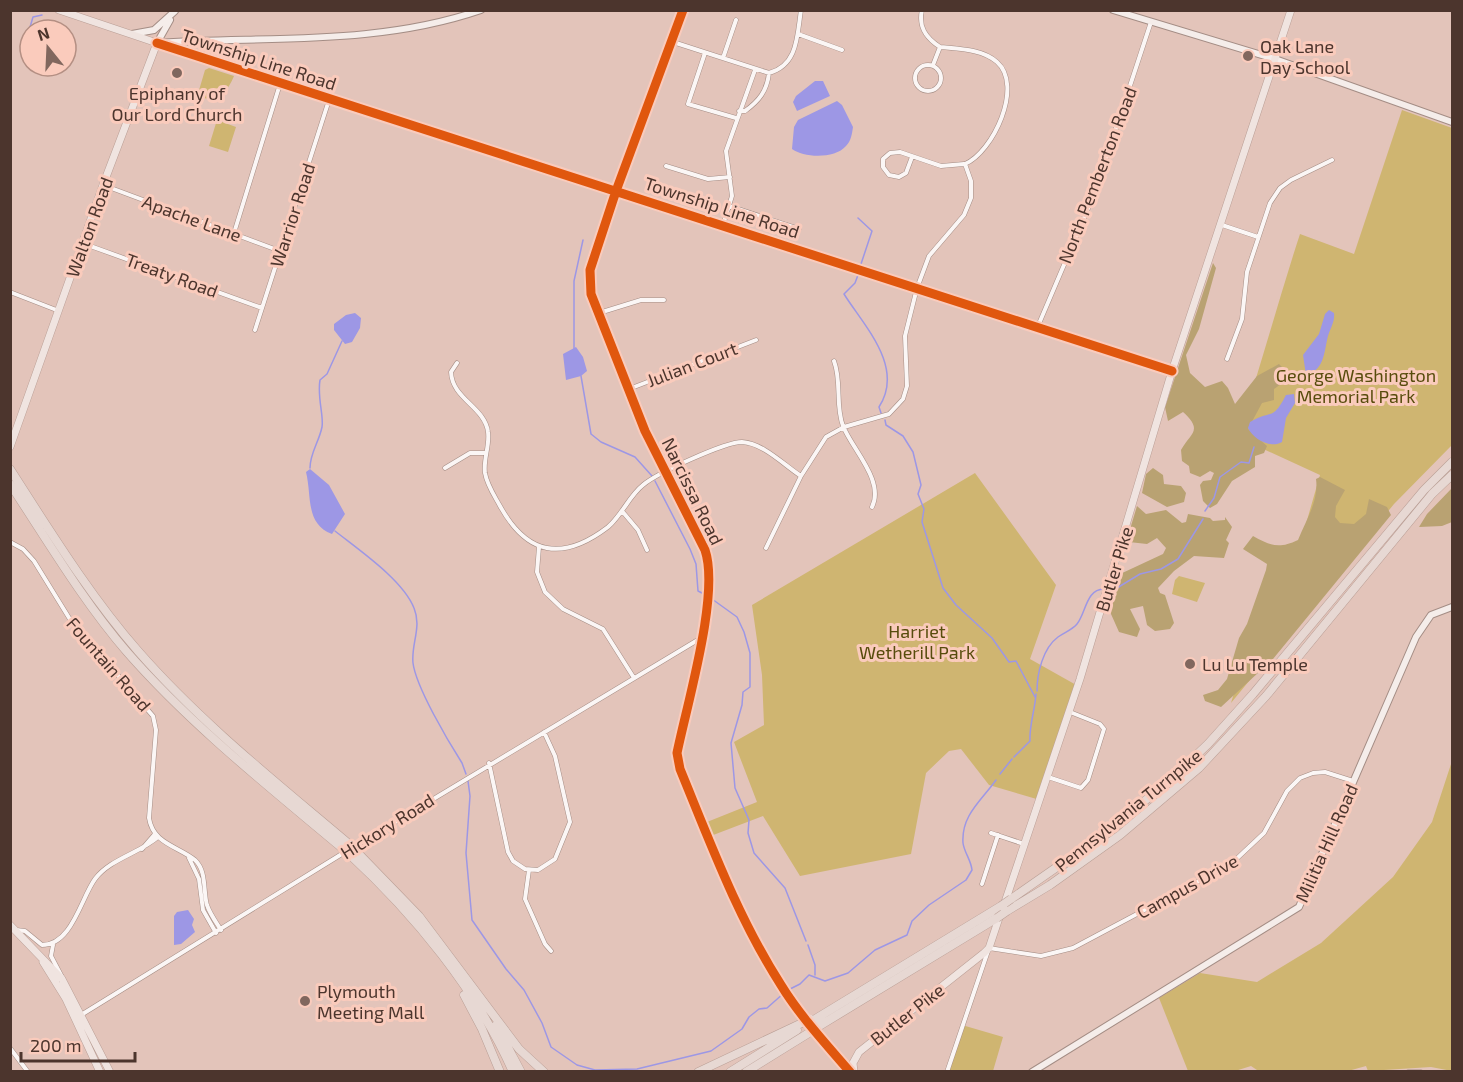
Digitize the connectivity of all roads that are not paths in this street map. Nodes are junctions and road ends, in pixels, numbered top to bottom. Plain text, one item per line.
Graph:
1 (59, 10) edge
2 (482, 10) edge
3 (683, 10) edge
4 (801, 10) edge
5 (922, 10) edge
6 (1113, 10) edge
7 (1291, 10) edge
8 (175, 11) edge
9 (736, 20) dead end
10 (1151, 22) junction
11 (130, 34) junction
12 (798, 34) junction
13 (673, 42) junction
14 (158, 43) junction
15 (940, 46) junction
16 (842, 50) dead end
17 (705, 52) junction
18 (723, 58) junction
19 (1275, 59) junction
20 (933, 65) junction
21 (755, 70) junction
22 (769, 73) junction
23 (280, 84) junction
24 (329, 100) junction
25 (739, 111) junction
26 (736, 118) junction
27 (1452, 122) edge
28 (912, 157) junction
29 (1332, 160) dead end
30 (964, 164) junction
31 (666, 166) dead end
32 (730, 177) junction
33 (103, 185) junction
34 (616, 191) junction
35 (729, 206) junction
36 (723, 225) junction
37 (1222, 225) junction
38 (799, 229) dead end
39 (234, 233) junction
40 (1258, 237) junction
41 (82, 243) junction
42 (280, 251) junction
43 (917, 288) junction
44 (10, 292) edge
45 (664, 300) dead end
46 (262, 308) junction
47 (59, 311) junction
48 (599, 313) junction
49 (1038, 326) junction
50 (255, 330) dead end
51 (756, 340) dead end
52 (1227, 359) dead end
53 (834, 361) dead end
54 (457, 363) dead end
55 (1172, 371) junction
56 (629, 389) junction
57 (844, 428) junction
58 (12, 444) edge
59 (485, 453) junction
60 (1452, 462) edge
61 (445, 468) dead end
62 (10, 469) edge
63 (665, 472) junction
64 (801, 476) junction
65 (1452, 476) edge
66 (10, 484) edge
67 (872, 507) dead end
68 (622, 512) junction
69 (10, 542) edge
70 (539, 547) junction
71 (766, 548) dead end
72 (646, 550) dead end
73 (1452, 607) edge
74 (701, 638) junction
75 (634, 678) junction
76 (1069, 712) junction
77 (544, 732) junction
78 (489, 763) junction
79 (1047, 777) junction
80 (1353, 781) junction
81 (991, 833) dead end
82 (998, 835) junction
83 (156, 836) junction
84 (1025, 844) junction
85 (349, 849) junction
86 (189, 858) junction
87 (529, 870) junction
88 (982, 884) dead end
89 (1004, 909) junction
90 (13, 927) edge
91 (221, 930) junction
92 (216, 933) junction
93 (53, 944) junction
94 (432, 945) junction
95 (989, 948) junction
96 (551, 951) dead end
97 (38, 954) junction
98 (64, 982) junction
99 (479, 997) junction
100 (79, 1016) junction
101 (810, 1024) junction
102 (10, 1047) edge
103 (768, 1058) junction
104 (721, 1062) junction
105 (28, 1071) edge
106 (100, 1071) edge
107 (111, 1071) edge
108 (500, 1071) edge
109 (513, 1071) edge
110 (520, 1071) edge
111 (544, 1071) edge
112 (691, 1071) edge
113 (698, 1071) edge
114 (730, 1071) edge
115 (746, 1071) edge
116 (754, 1071) edge
117 (850, 1071) edge
118 (855, 1071) edge
119 (946, 1071) edge
120 (1032, 1071) edge
121 (1408, 1071) edge
122 (1421, 1071) edge

1 - 11 main road, Township Line Road
2 - 14 street
3 - 13 street, Narcissa Road
4 - 12 street
5 - 15 street
6 - 10 street
7 - 19 main road, Butler Pike
8 - 11 street
8 - 14 street, Walton Road
9 - 18 street
10 - 19 street
10 - 49 street, North Pemberton Road
11 - 14 main road, Township Line Road
12 - 16 street
12 - 22 street
13 - 17 street
13 - 34 street, Narcissa Road
14 - 23 street, Township Line Road
14 - 33 main road, Walton Road
15 - 20 street
15 - 30 street
17 - 18 street
17 - 26 street
18 - 21 street
19 - 27 street
19 - 37 main road, Butler Pike
20 - 20 street
21 - 22 street
21 - 25 street
22 - 25 street
23 - 24 street, Township Line Road
23 - 39 street
24 - 34 street, Township Line Road
24 - 42 street, Warrior Road
25 - 26 street
26 - 32 street
28 - 28 street
28 - 30 street
29 - 40 street
30 - 43 street
31 - 32 street
32 - 35 street
33 - 39 street, Apache Lane
33 - 41 main road, Walton Road
34 - 36 street, Township Line Road
34 - 48 street, Narcissa Road
35 - 36 street
35 - 38 street
36 - 43 street, Township Line Road
37 - 40 street
37 - 55 main road, Butler Pike
39 - 42 street, Apache Lane
40 - 52 street
41 - 46 street, Treaty Road
41 - 47 main road, Walton Road
42 - 46 street, Warrior Road
43 - 49 street, Township Line Road
43 - 57 street
44 - 47 street
45 - 48 street
46 - 50 street, Warrior Road
47 - 58 main road, Walton Road
48 - 56 street, Narcissa Road
49 - 55 street, Township Line Road
51 - 56 street, Julian Court
53 - 57 street
54 - 59 street
55 - 76 main road, Butler Pike
56 - 63 street, Narcissa Road
57 - 64 street
57 - 67 street
59 - 61 street
59 - 70 street
60 - 89 highway, Pennsylvania Turnpike, bridge
62 - 85 highway
63 - 64 street
63 - 68 street
63 - 74 street, Narcissa Road
64 - 71 street
65 - 89 highway, Pennsylvania Turnpike
66 - 85 highway
68 - 70 street
68 - 72 street
69 - 83 street, Fountain Road
70 - 75 street
73 - 80 street, Militia Hill Road
74 - 75 street, Hickory Road
74 - 117 street, Narcissa Road
75 - 77 street, Hickory Road
76 - 79 main road, Butler Pike
76 - 79 street
77 - 78 street, Hickory Road
77 - 87 street
78 - 87 street
78 - 91 street, Hickory Road
79 - 84 main road, Butler Pike
80 - 95 street, Campus Drive
80 - 120 street, Militia Hill Road
81 - 82 street
82 - 84 street
82 - 88 street
83 - 86 street
83 - 93 street
84 - 95 main road, Butler Pike
85 - 94 highway
85 - 99 highway
86 - 91 street
86 - 92 street
87 - 96 street
89 - 101 highway, Pennsylvania Turnpike
89 - 101 highway, Pennsylvania Turnpike, bridge
90 - 93 street
90 - 97 main road
91 - 92 street, Hickory Road
92 - 100 street, Hickory Road
93 - 98 street
94 - 108 highway
94 - 109 highway
95 - 118 main road, Butler Pike
95 - 119 street
97 - 98 main road
97 - 100 main road
98 - 100 main road
99 - 110 highway
99 - 111 highway
100 - 106 main road
100 - 107 main road
101 - 103 highway, Pennsylvania Turnpike
101 - 104 highway
101 - 114 highway, Pennsylvania Turnpike
102 - 105 street
103 - 115 highway, Pennsylvania Turnpike
103 - 116 highway
104 - 112 highway
104 - 113 highway
121 - 122 street

